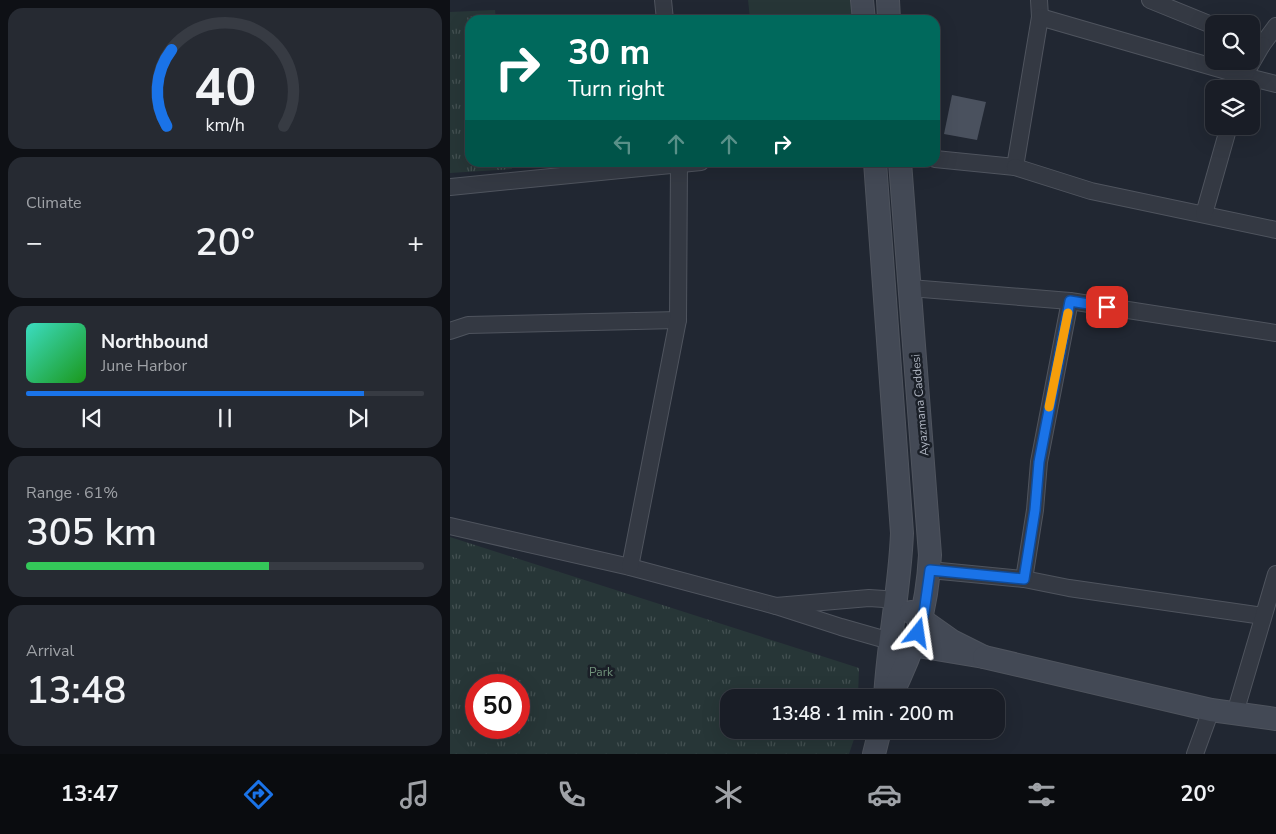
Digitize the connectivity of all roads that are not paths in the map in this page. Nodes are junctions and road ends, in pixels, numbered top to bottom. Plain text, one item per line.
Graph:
1 (663, 0) edge
2 (862, 0) edge
3 (888, 0) edge
4 (1039, 0) edge
5 (1150, 0) edge
6 (664, 15) edge
7 (864, 15) edge
8 (889, 15) edge
9 (1040, 17) junction
10 (1205, 22) edge
11 (1276, 26) edge
12 (1260, 40) edge
13 (1236, 80) edge
14 (1260, 83) edge
15 (1276, 84) edge
16 (1227, 135) edge
17 (940, 160) edge
18 (641, 167) edge
19 (679, 167) edge
20 (875, 167) edge
21 (901, 167) edge
22 (1015, 167) junction
23 (450, 187) edge
24 (903, 191) junction
25 (877, 194) junction
26 (1204, 214) junction
27 (1276, 230) edge
28 (910, 288) junction
29 (1070, 301) junction
30 (678, 320) junction
31 (450, 331) edge
32 (1276, 333) edge
33 (450, 526) edge
34 (630, 567) junction
35 (930, 570) junction
36 (1276, 574) edge
37 (1024, 579) junction
38 (896, 603) junction
39 (776, 606) junction
40 (1263, 616) junction
41 (922, 620) junction
42 (890, 640) junction
43 (914, 646) junction
44 (984, 657) junction
45 (886, 689) edge
46 (894, 689) edge
47 (1212, 710) junction
48 (1235, 713) junction
49 (1276, 719) edge
50 (878, 739) edge
51 (874, 754) edge
52 (1195, 754) edge

1 - 6 street
2 - 7 main road
3 - 8 main road
4 - 9 street
5 - 10 street
9 - 13 street
9 - 22 street
11 - 12 street
14 - 15 street
16 - 26 street
17 - 22 street
18 - 23 street
19 - 30 street
20 - 25 main road, Ayazmana Caddesi
21 - 24 main road, Ayazmana Caddesi
22 - 26 street
24 - 25 main road
24 - 28 main road, Ayazmana Caddesi
25 - 38 main road, Ayazmana Caddesi
26 - 27 street
28 - 29 street
28 - 35 main road, Ayazmana Caddesi
29 - 32 street
29 - 37 street
30 - 31 street
30 - 34 street
33 - 34 street
34 - 39 street
35 - 37 street
35 - 41 main road, Ayazmana Caddesi
36 - 40 street
37 - 40 street
38 - 39 street
38 - 41 main road
38 - 42 main road, Ayazmana Caddesi
39 - 42 street
40 - 48 street
41 - 43 main road, Ayazmana Caddesi
41 - 44 main road
42 - 43 main road
42 - 45 main road, Ayazmana Caddesi
43 - 44 main road
43 - 46 main road, Ayazmana Caddesi
44 - 47 main road
47 - 48 main road
47 - 52 street
48 - 49 main road
50 - 51 main road

